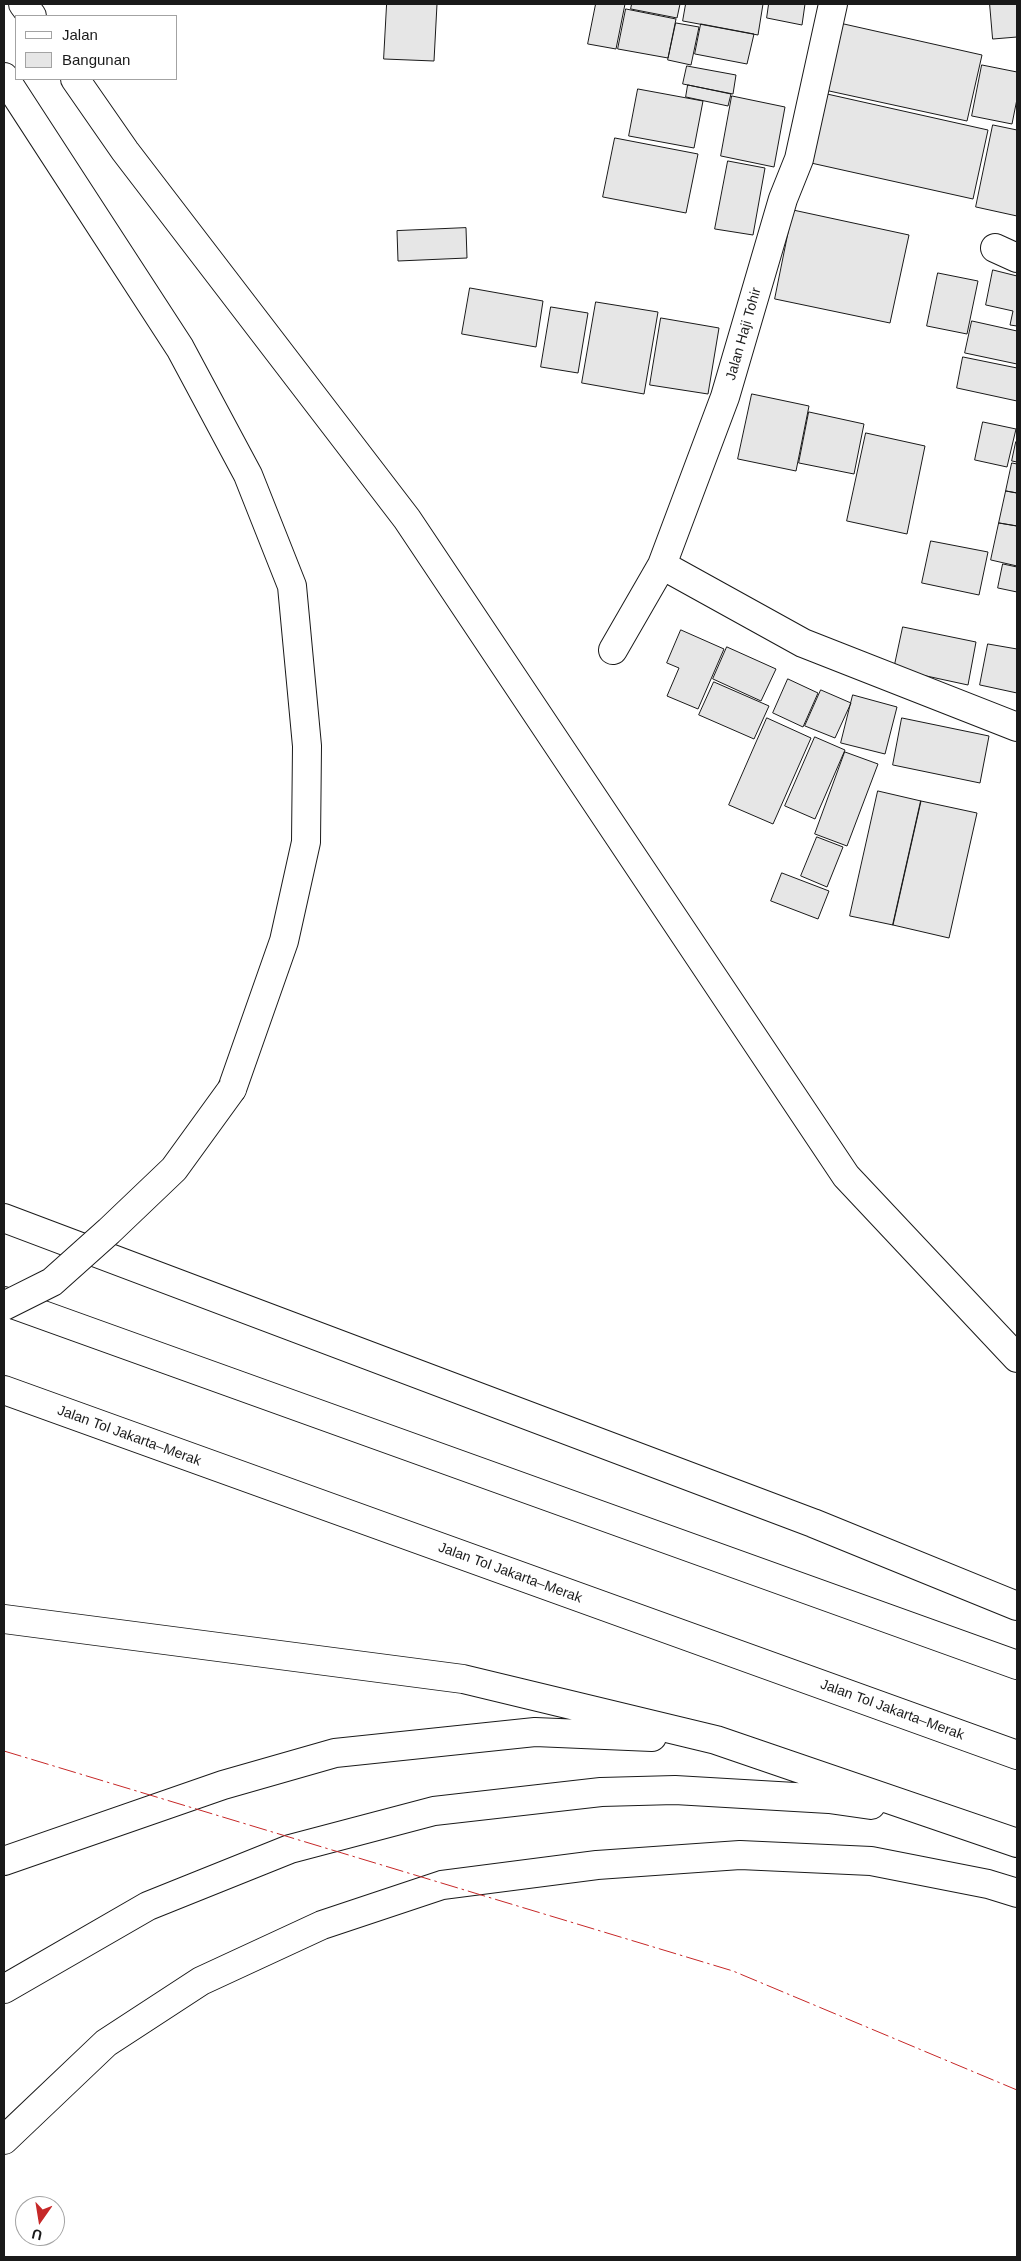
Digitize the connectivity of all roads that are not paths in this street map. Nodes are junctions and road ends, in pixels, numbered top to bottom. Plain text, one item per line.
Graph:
1 (23, 4) edge
2 (833, 4) edge
3 (31, 15) edge
4 (4, 77) edge
5 (76, 80) edge
6 (662, 565) junction
7 (613, 650) dead end
8 (1017, 728) edge
9 (4, 1218) edge
10 (4, 1301) edge
11 (4, 1306) edge
12 (1017, 1358) edge
13 (4, 1390) edge
14 (1017, 1606) edge
15 (4, 1619) edge
16 (1017, 1665) edge
17 (716, 1740) junction
18 (1017, 1755) edge
19 (937, 1814) junction
20 (1017, 1843) edge
21 (4, 1861) edge
22 (1017, 1893) edge
23 (4, 1989) edge
24 (4, 2140) edge

1 - 3 main road
2 - 6 main road, Jalan Haji Tohir
4 - 11 main road, bridge
5 - 12 main road
6 - 7 main road, Jalan Haji Tohir
6 - 8 main road
9 - 14 main road
10 - 16 main road
13 - 18 main road, Jalan Tol Jakarta–Merak
15 - 17 main road
17 - 19 main road
17 - 21 main road
19 - 20 main road
19 - 23 main road
22 - 24 main road

